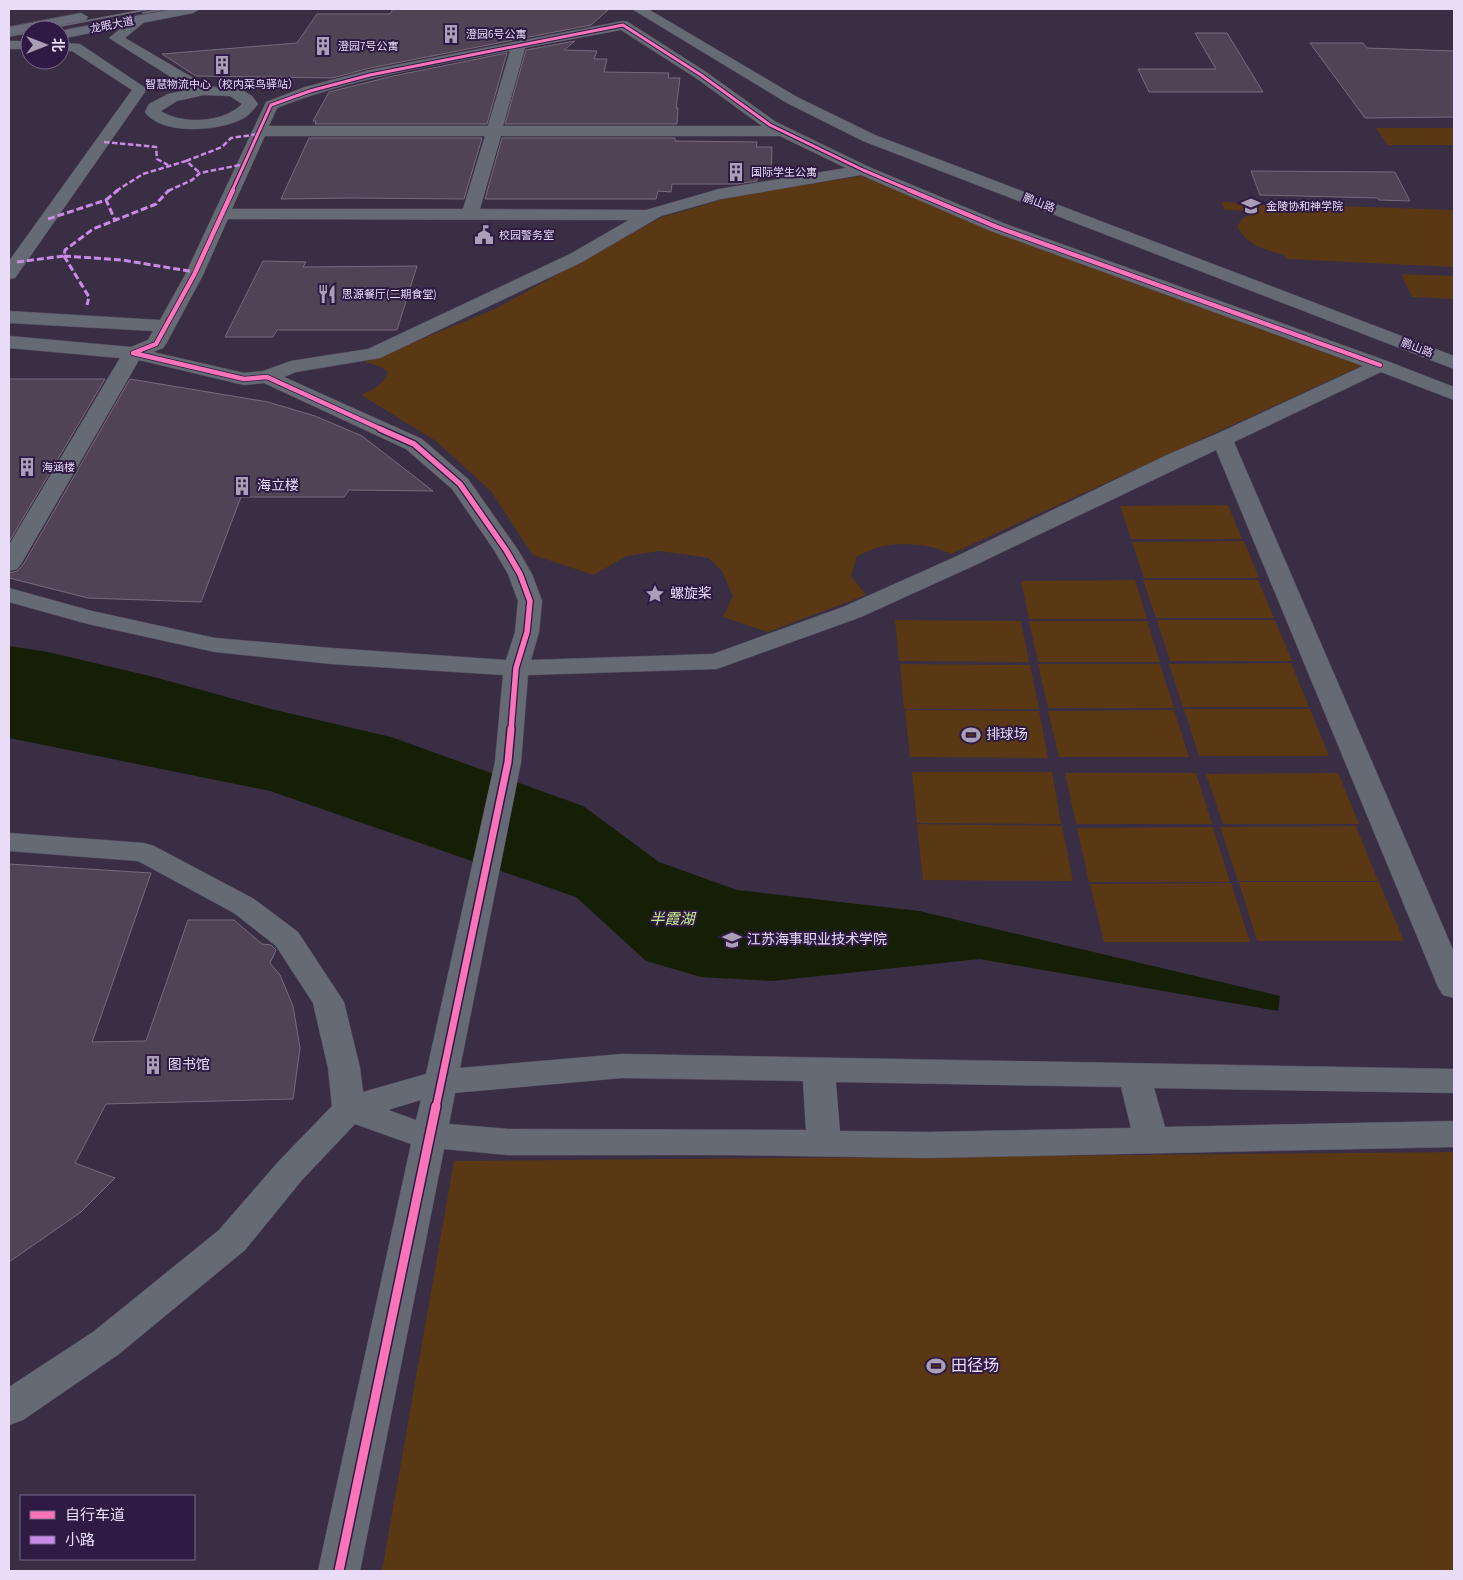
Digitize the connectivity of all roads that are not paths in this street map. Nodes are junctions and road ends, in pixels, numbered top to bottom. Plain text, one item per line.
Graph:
1 (124, 9) edge
2 (192, 9) edge
3 (639, 9) edge
4 (141, 19) junction
5 (70, 33) edge
6 (9, 40) edge
7 (518, 44) junction
8 (70, 47) edge
9 (204, 91) junction
10 (250, 104) junction
11 (270, 105) junction
12 (127, 107) junction
13 (154, 107) junction
14 (260, 131) junction
15 (494, 131) junction
16 (783, 131) junction
17 (863, 170) junction
18 (222, 214) junction
19 (470, 215) junction
20 (648, 215) junction
21 (16, 252) edge
22 (9, 274) edge
23 (9, 317) edge
24 (165, 326) junction
25 (9, 342) edge
26 (133, 354) junction
27 (1454, 363) edge
28 (1380, 365) junction
29 (267, 377) junction
30 (1454, 394) edge
31 (1222, 440) junction
32 (9, 564) edge
33 (9, 595) edge
34 (516, 668) junction
35 (9, 842) edge
36 (1454, 987) edge
37 (819, 1070) junction
38 (1134, 1076) junction
39 (1454, 1081) edge
40 (441, 1082) junction
41 (349, 1109) junction
42 (430, 1134) junction
43 (1454, 1134) edge
44 (1151, 1139) junction
45 (824, 1143) junction
46 (9, 1408) edge
47 (339, 1571) edge

1 - 6 main road, 龙眠大道
2 - 4 main road, 龙眠大道
3 - 27 street, 鹏山路
4 - 5 main road, 龙眠大道
4 - 9 street
7 - 11 street
7 - 15 street
7 - 16 street
8 - 12 street
9 - 10 street
9 - 13 street
10 - 11 street
10 - 13 street
11 - 14 street
12 - 13 street
12 - 21 street
14 - 15 street
14 - 18 street
15 - 16 street
15 - 19 street
16 - 17 street
17 - 20 street
17 - 28 street
18 - 19 street
18 - 24 street
19 - 20 street
20 - 29 street
21 - 22 street
23 - 24 street
24 - 26 street
25 - 26 street
26 - 29 street
26 - 32 street
28 - 30 street
28 - 31 street
29 - 34 street
31 - 34 street
31 - 36 street
33 - 34 street
34 - 40 street
35 - 41 street
37 - 38 street
37 - 40 street
37 - 45 street
38 - 39 street
38 - 44 street
40 - 41 street
40 - 42 street
41 - 42 street
41 - 46 street
42 - 45 street
42 - 47 street
43 - 44 street
44 - 45 street

